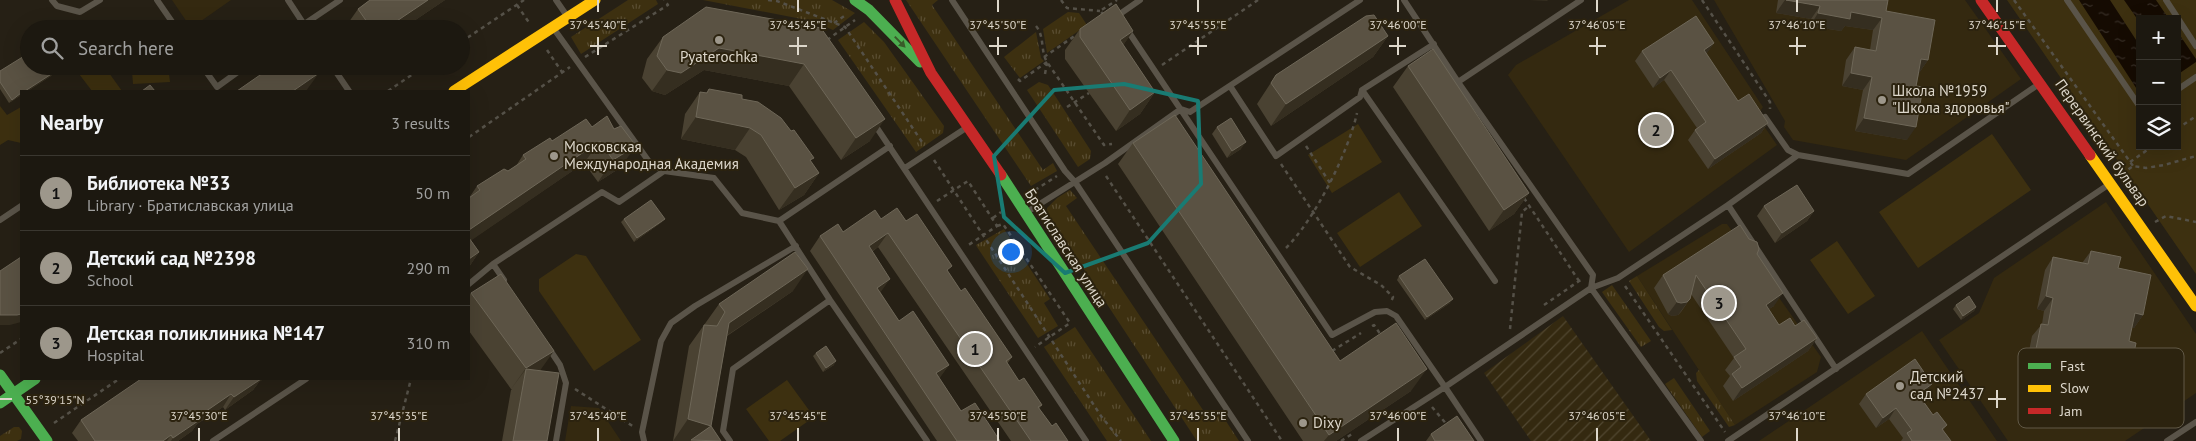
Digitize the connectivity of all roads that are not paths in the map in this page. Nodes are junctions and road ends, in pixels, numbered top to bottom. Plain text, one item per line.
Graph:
1 (52, 0) edge
2 (100, 0) edge
3 (157, 0) edge
4 (288, 0) edge
5 (340, 0) edge
6 (556, 0) edge
7 (595, 0) edge
8 (855, 0) edge
9 (894, 0) edge
10 (952, 0) edge
11 (1140, 0) edge
12 (1360, 0) edge
13 (1404, 0) edge
14 (1581, 0) edge
15 (1982, 0) edge
16 (2067, 0) edge
17 (2166, 0) edge
18 (568, 18) junction
19 (171, 20) edge
20 (302, 20) edge
21 (314, 20) edge
22 (554, 28) junction
23 (1434, 44) junction
24 (2196, 46) edge
25 (930, 73) junction
26 (207, 75) edge
27 (233, 75) edge
28 (338, 75) edge
29 (2196, 77) edge
30 (1458, 82) junction
31 (2041, 83) junction
32 (1230, 86) junction
33 (2181, 87) edge
34 (214, 89) edge
35 (348, 90) edge
36 (456, 90) edge
37 (1362, 90) junction
38 (2139, 105) edge
39 (1182, 109) junction
40 (868, 115) edge
41 (1765, 117) edge
42 (968, 127) junction
43 (890, 146) junction
44 (1798, 155) junction
45 (905, 168) junction
46 (664, 171) junction
47 (1075, 182) junction
48 (2111, 183) junction
49 (1728, 205) junction
50 (20, 207) edge
51 (1026, 213) junction
52 (0, 220) edge
53 (779, 221) junction
54 (796, 246) junction
55 (493, 264) junction
56 (1494, 281) dead end
57 (470, 283) edge
58 (509, 288) edge
59 (1592, 288) junction
60 (830, 300) junction
61 (2196, 306) edge
62 (544, 342) edge
63 (1836, 369) junction
64 (0, 375) edge
65 (34, 380) edge
66 (304, 380) edge
67 (1445, 387) junction
68 (13, 394) junction
69 (0, 403) edge
70 (2196, 422) edge
71 (44, 436) edge
72 (1698, 440) edge
73 (1729, 440) edge
74 (213, 441) edge
75 (556, 441) edge
76 (644, 441) edge
77 (730, 441) edge
78 (927, 441) edge
79 (1086, 441) edge
80 (1174, 441) edge
81 (1248, 441) edge
82 (1361, 441) edge
83 (1481, 441) edge
84 (2167, 441) edge

1 - 2 lane
3 - 19 lane
4 - 20 lane
5 - 21 lane
6 - 18 lane
7 - 18 street
8 -> 25 street, Братиславская улица
9 - 25 street, Братиславская улица
10 - 47 lane
11 - 39 lane
12 - 32 lane
13 - 23 lane
14 - 30 lane
15 - 31 street, Перервинский бульвар
16 - 38 lane
17 - 24 lane
18 - 22 street
22 - 36 street
22 - 46 lane
23 - 30 lane
23 - 37 lane
25 - 42 street, Братиславская улица
26 - 34 lane
27 - 34 lane
28 - 35 lane
29 - 33 lane
30 - 59 lane
31 - 44 lane
31 - 48 street, Перервинский бульвар
32 - 37 lane
32 - 39 lane
37 - 56 lane
39 - 47 lane
39 - 67 lane
40 - 43 lane
41 - 44 lane
42 - 45 lane
42 - 51 street, Братиславская улица
43 - 45 lane
43 - 53 lane
44 - 49 lane
45 - 79 lane
46 - 53 lane
46 - 55 lane
47 - 51 lane
47 - 81 lane
48 - 61 street, Перервинский бульвар
48 - 63 lane
49 - 59 lane
49 - 63 lane
50 - 52 lane
51 - 80 street, Братиславская улица
53 - 54 lane
54 - 60 lane
54 - 76 lane
55 - 57 lane
55 - 58 lane
59 - 67 lane
59 - 72 lane
60 - 77 lane
60 - 78 lane
62 - 75 lane
63 - 73 lane
64 - 68 street
65 - 68 street
66 - 74 lane
67 - 82 lane
67 - 83 lane
68 - 69 street
68 - 71 street
70 - 84 lane

